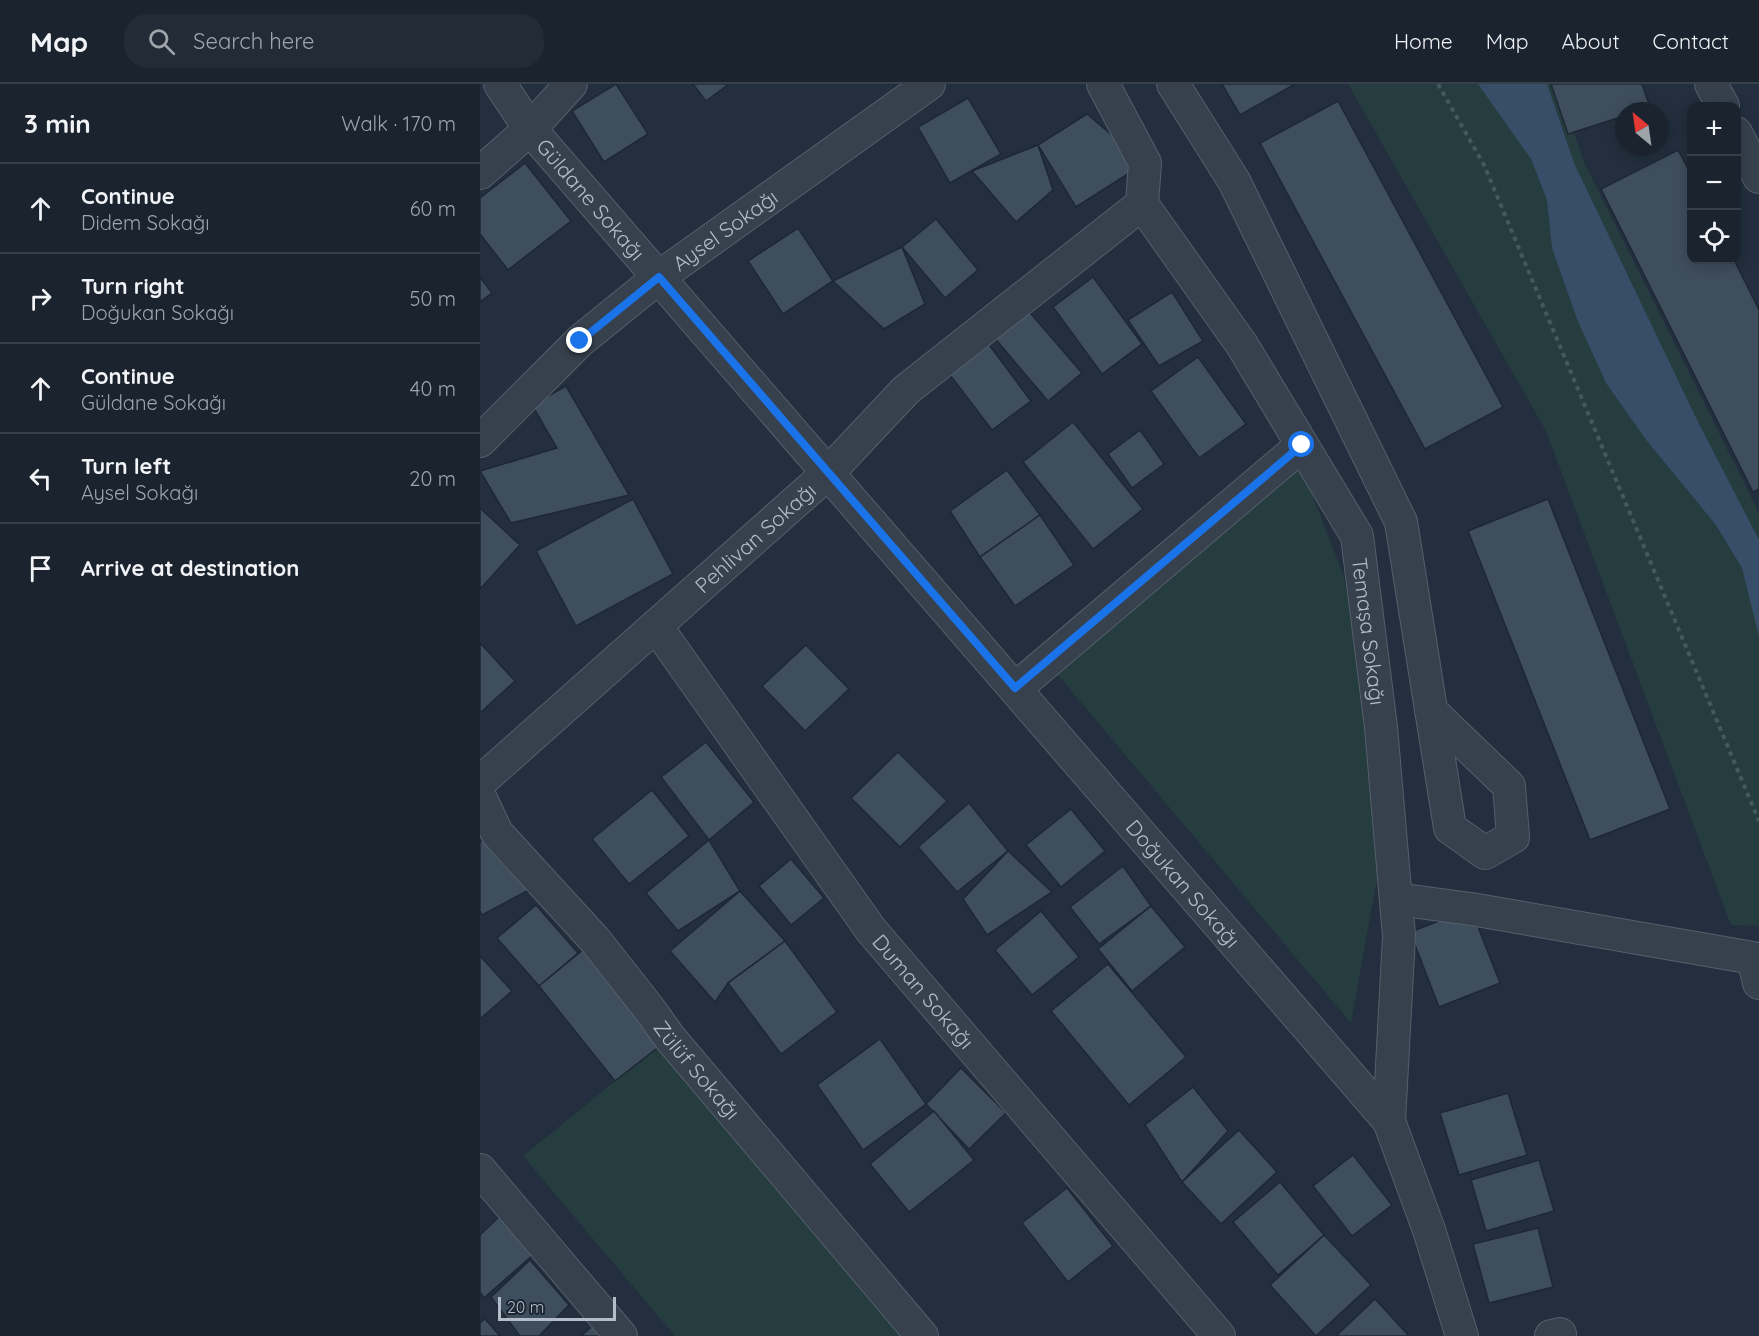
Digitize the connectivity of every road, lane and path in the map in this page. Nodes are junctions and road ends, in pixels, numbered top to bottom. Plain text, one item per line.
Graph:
1 (500, 84) edge
2 (571, 84) edge
3 (929, 84) edge
4 (1103, 84) edge
5 (1173, 84) edge
6 (1438, 84) edge
7 (1711, 84) edge
8 (1721, 102) edge
9 (530, 129) junction
10 (1741, 141) edge
11 (480, 173) edge
12 (1759, 177) edge
13 (1142, 204) junction
14 (659, 277) junction
15 (480, 441) edge
16 (1302, 445) junction
17 (828, 473) junction
18 (656, 626) junction
19 (1015, 688) junction
20 (1431, 711) dead end
21 (480, 782) edge
22 (480, 797) edge
23 (1759, 820) edge
24 (1396, 898) junction
25 (1757, 966) edge
26 (1389, 1122) junction
27 (480, 1170) edge
28 (621, 1336) edge
29 (922, 1336) edge
30 (1219, 1336) edge
31 (1461, 1336) edge

1 - 9 street, Güldane Sokağı
2 - 9 street
3 - 14 street, Aysel Sokağı
4 - 13 street
5 - 20 street
6 - 23 path
7 - 8 street
9 - 11 street
9 - 14 street, Güldane Sokağı
10 - 12 street
13 - 16 street, Temaşa Sokağı
13 - 17 street, Pehlivan Sokağı
14 - 15 street, Aysel Sokağı
14 - 17 street, Güldane Sokağı
16 - 19 street
16 - 24 street, Temaşa Sokağı
17 - 18 street, Pehlivan Sokağı
17 - 19 street, Doğukan Sokağı
18 - 21 street, Pehlivan Sokağı
18 - 30 street, Duman Sokağı
19 - 26 street, Doğukan Sokağı
22 - 29 street, Zülüf Sokağı
24 - 25 street
24 - 26 street, Temaşa Sokağı
26 - 31 street, Doğukan Sokağı
27 - 28 street

